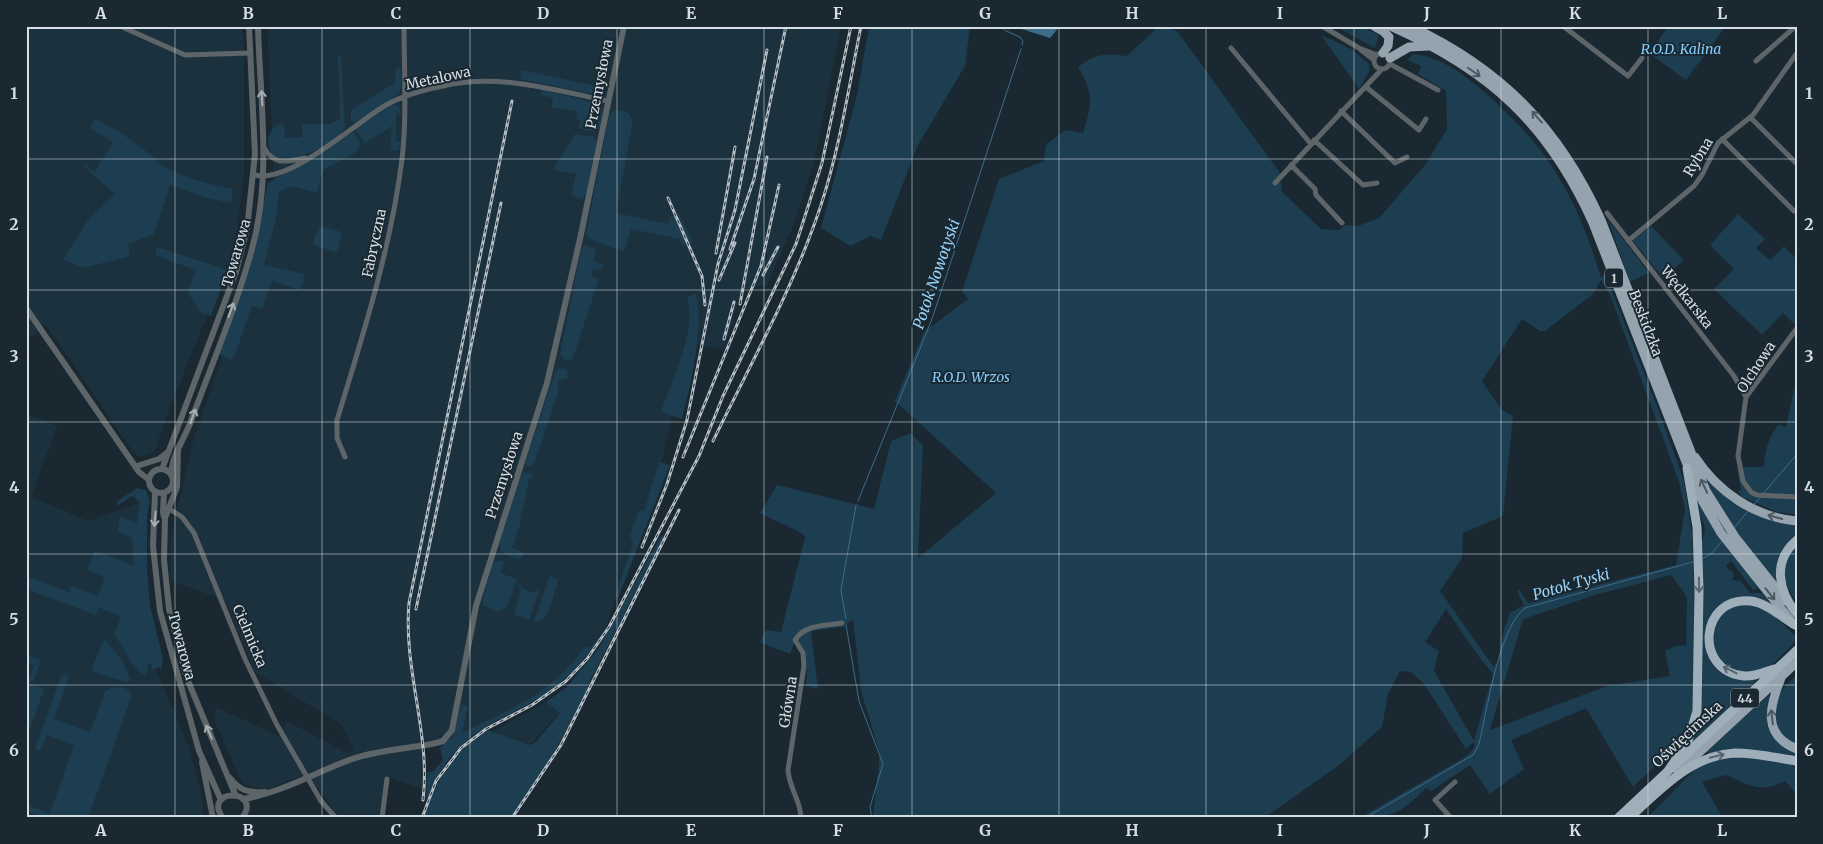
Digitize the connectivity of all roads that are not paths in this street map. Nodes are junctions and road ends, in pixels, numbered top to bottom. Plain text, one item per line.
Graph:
1 (120, 26) edge
2 (249, 26) edge
3 (258, 26) edge
4 (404, 26) edge
5 (624, 26) edge
6 (1322, 26) edge
7 (1374, 26) edge
8 (1390, 26) edge
9 (1410, 26) edge
10 (1421, 26) edge
11 (1562, 26) edge
12 (1796, 26) edge
13 (1434, 42) junction
14 (1231, 48) dead end
15 (250, 52) junction
16 (1797, 54) edge
17 (1642, 58) dead end
18 (1756, 61) dead end
19 (1382, 62) junction
20 (1366, 87) junction
21 (1438, 90) dead end
22 (403, 97) junction
23 (608, 101) junction
24 (1341, 111) junction
25 (1750, 117) junction
26 (1426, 118) dead end
27 (1722, 139) junction
28 (1312, 142) junction
29 (264, 147) junction
30 (308, 157) junction
31 (1407, 157) dead end
32 (1797, 164) edge
33 (1292, 165) junction
34 (255, 175) junction
35 (264, 177) junction
36 (1275, 183) dead end
37 (1378, 183) dead end
38 (1794, 212) dead end
39 (1607, 213) dead end
40 (1342, 223) dead end
41 (1628, 241) junction
42 (26, 308) edge
43 (1797, 328) edge
44 (1746, 397) junction
45 (1686, 442) junction
46 (171, 450) junction
47 (178, 450) junction
48 (345, 457) dead end
49 (137, 466) junction
50 (1687, 468) junction
51 (162, 469) junction
52 (170, 474) junction
53 (150, 477) junction
54 (155, 492) junction
55 (164, 493) junction
56 (1797, 497) edge
57 (168, 508) junction
58 (165, 518) junction
59 (1797, 521) edge
60 (1724, 530) junction
61 (1732, 540) junction
62 (1797, 540) edge
63 (1786, 600) junction
64 (1797, 614) edge
65 (842, 623) dead end
66 (1796, 626) edge
67 (1797, 650) edge
68 (1797, 662) edge
69 (1779, 672) junction
70 (1797, 748) edge
71 (199, 751) junction
72 (1797, 761) edge
73 (227, 773) junction
74 (1671, 774) junction
75 (307, 778) junction
76 (387, 779) dead end
77 (1455, 782) dead end
78 (270, 792) junction
79 (235, 794) junction
80 (260, 796) junction
81 (243, 799) junction
82 (221, 800) junction
83 (246, 808) junction
84 (214, 818) edge
85 (223, 818) edge
86 (242, 818) edge
87 (336, 818) edge
88 (382, 818) edge
89 (801, 818) edge
90 (1451, 818) edge
91 (1618, 818) edge
92 (1629, 818) edge

1 - 15 street
2 - 15 street, Towarowa
29 -> 3 street, Towarowa
4 - 22 street, Fabryczna
5 - 23 street, Przemysłowa
6 - 19 street
7 - 19 main road
8 - 13 main road, Beskidzka / 1
9 - 13 main road, Beskidzka / 1
10 - 13 main road
11 - 17 street
12 - 18 street
13 - 19 main road
45 -> 13 main road, Beskidzka / 1
13 -> 50 main road, Beskidzka / 1
14 - 28 street
15 - 34 street, Towarowa
16 - 25 street, Rybna
19 - 20 street
19 - 21 street
20 - 24 street
20 - 26 street
22 - 23 street, Metalowa
22 - 30 street, Metalowa
22 - 48 street, Fabryczna
23 - 75 street, Przemysłowa
24 - 28 street
24 - 31 street
25 - 27 street, Rybna
25 - 32 street
27 - 38 street
27 - 41 street, Rybna
28 - 33 street
28 - 37 street
29 - 30 street
29 - 35 street, Towarowa
30 - 35 street, Metalowa
33 - 36 street
33 - 40 street
34 - 35 street
34 - 46 street, Towarowa
47 -> 35 street, Towarowa
39 - 41 street, Wędkarska
41 - 44 street, Wędkarska
42 - 49 street
43 - 44 street, Olchowa
44 - 56 street, Olchowa
59 -> 45 main road
60 -> 45 main road, Beskidzka / 1
46 - 49 street
46 - 51 street, Towarowa
47 - 52 street, Towarowa
47 - 57 street, Towarowa
49 - 53 street
50 - 60 main road, Beskidzka / 1
50 -> 74 highway
51 - 52 street
51 - 53 street
52 - 55 street
53 - 54 street
54 - 55 street
54 -> 71 street, Towarowa
55 - 58 street, Towarowa
57 - 58 street, Towarowa
57 - 75 street, Cielmicka
73 -> 58 street, Towarowa
60 - 61 main road, Beskidzka / 1
61 - 63 main road, Beskidzka / 1
61 -> 66 main road, Beskidzka / 1
62 - 63 highway
63 - 64 highway, Beskidzka / 1
65 - 89 street, Główna
69 -> 66 highway
67 - 69 highway, Oświęcimska / 44
68 - 69 main road, Oświęcimska / 44
70 -> 69 main road
69 - 74 highway, Oświęcimska / 44
71 - 82 street, Towarowa
71 - 84 street
74 -> 72 highway
73 - 78 street
73 - 79 street, Towarowa
74 - 91 highway, Oświęcimska / 44
74 - 92 highway, Oświęcimska / 44
75 - 78 street, Przemysłowa
75 - 87 street, Cielmicka
76 - 88 street
77 - 90 street
78 - 80 street, Przemysłowa
79 - 81 street
79 - 82 street
80 - 81 street, Przemysłowa
80 - 83 street, Przemysłowa
81 - 83 street
82 - 85 street, Towarowa
83 - 86 street

